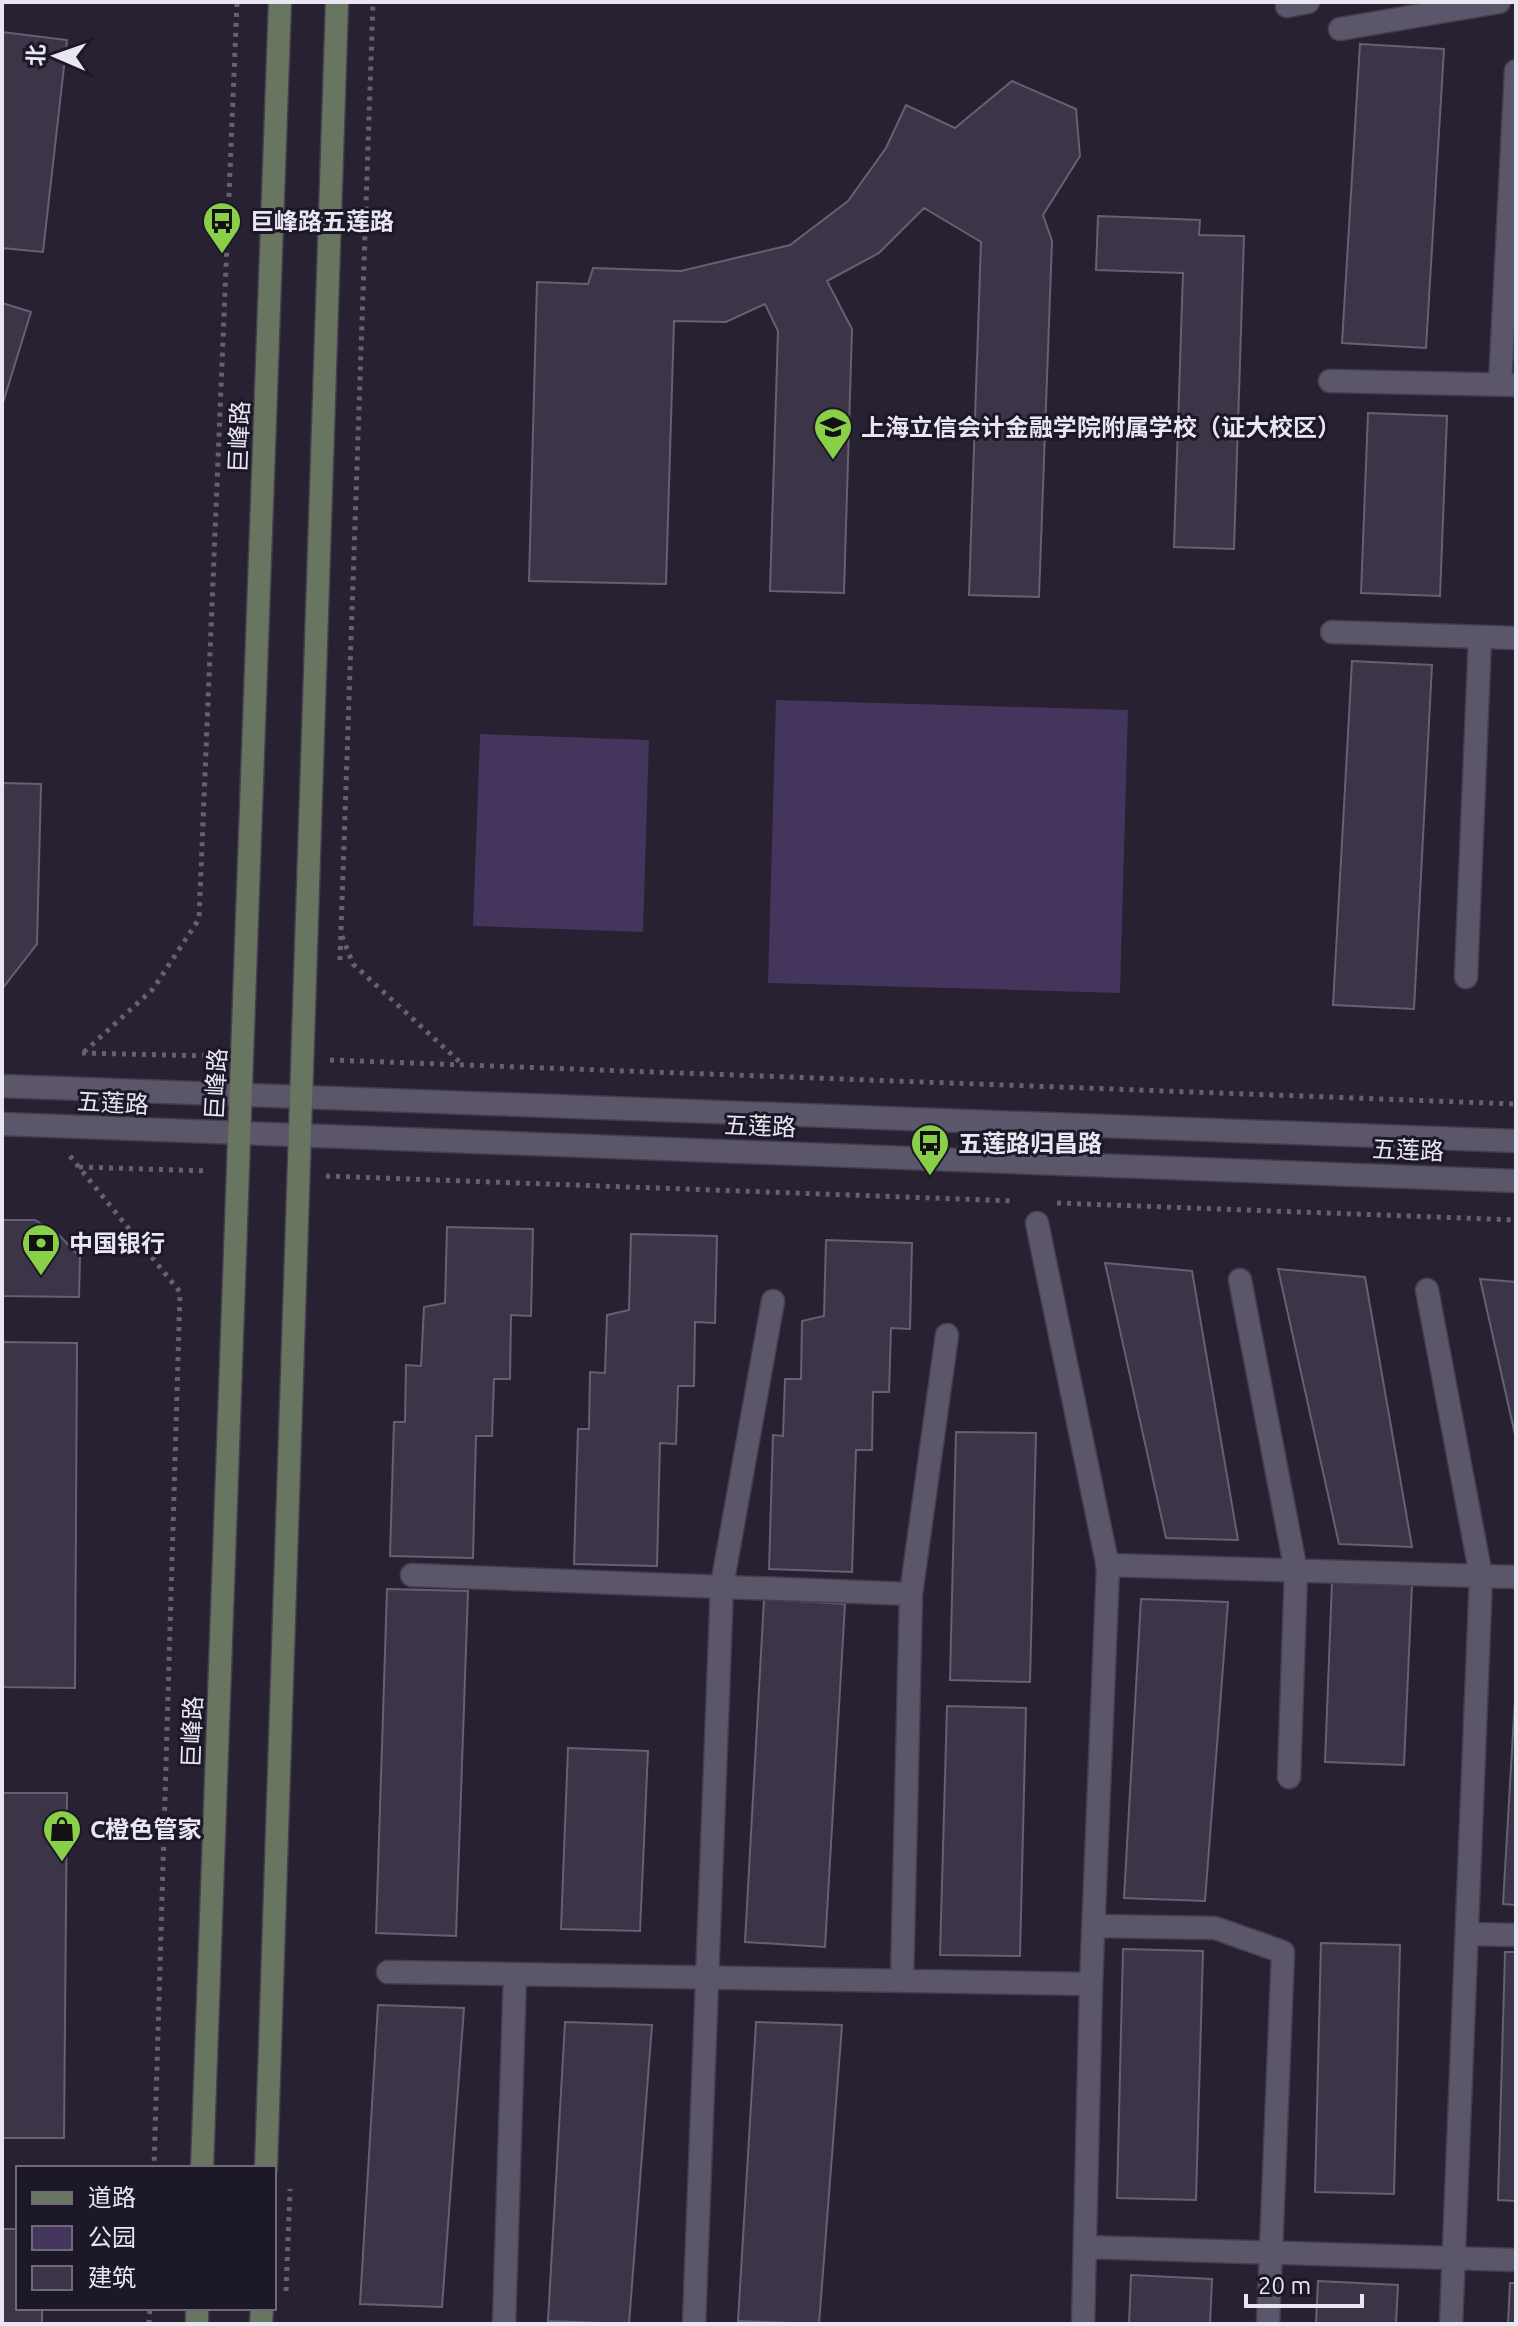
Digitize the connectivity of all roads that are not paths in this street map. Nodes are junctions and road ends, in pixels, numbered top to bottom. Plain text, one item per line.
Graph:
1 (280, 2) edge
2 (337, 2) edge
3 (1499, 2) edge
4 (1340, 29) dead end
5 (1516, 71) edge
6 (1330, 381) dead end
7 (1508, 385) edge
8 (1332, 632) dead end
9 (1480, 637) junction
10 (1516, 638) edge
11 (1466, 977) dead end
12 (2, 1086) edge
13 (242, 1095) junction
14 (302, 1097) junction
15 (2, 1124) edge
16 (239, 1135) junction
17 (301, 1137) junction
18 (1516, 1141) edge
19 (1516, 1181) edge
20 (1037, 1223) dead end
21 (1240, 1280) dead end
22 (1427, 1290) dead end
23 (773, 1301) dead end
24 (947, 1335) dead end
25 (1107, 1565) junction
26 (1296, 1571) junction
27 (412, 1575) dead end
28 (1481, 1576) junction
29 (1516, 1577) edge
30 (722, 1585) junction
31 (911, 1594) junction
32 (1289, 1777) dead end
33 (1095, 1926) junction
34 (1467, 1934) junction
35 (1516, 1935) edge
36 (388, 1972) dead end
37 (515, 1974) junction
38 (707, 1977) junction
39 (902, 1980) junction
40 (1091, 1984) junction
41 (202, 2166) edge
42 (266, 2166) edge
43 (1085, 2247) junction
44 (1271, 2253) junction
45 (1453, 2258) junction
46 (1516, 2260) edge
47 (504, 2324) edge
48 (694, 2324) edge
49 (1083, 2324) edge
50 (1268, 2324) edge
51 (1451, 2324) edge

1 - 13 main road, 巨峰路
2 - 14 main road
3 - 4 street
5 - 7 street
6 - 7 street
8 - 9 street
9 - 10 street
9 - 11 street
12 - 13 street, 五莲路
13 - 14 street, 五莲路
13 - 16 main road, 巨峰路
14 - 17 main road
14 - 18 street, 五莲路
15 - 16 street, 五莲路
16 - 17 street, 五莲路
16 - 41 main road, 巨峰路
17 - 19 street, 五莲路
17 - 42 main road
20 - 25 street
21 - 26 street
22 - 28 street
23 - 30 street
24 - 31 street
25 - 26 street
25 - 33 street
26 - 28 street
26 - 32 street
27 - 30 street
28 - 29 street
28 - 34 street
30 - 31 street
30 - 38 street
31 - 39 street
33 - 40 street
33 - 44 street
34 - 35 street
34 - 45 street
36 - 37 street
37 - 38 street
37 - 47 street
38 - 39 street
38 - 48 street
39 - 40 street
40 - 43 street
43 - 44 street
43 - 49 street
44 - 45 street
44 - 50 street
45 - 46 street
45 - 51 street

